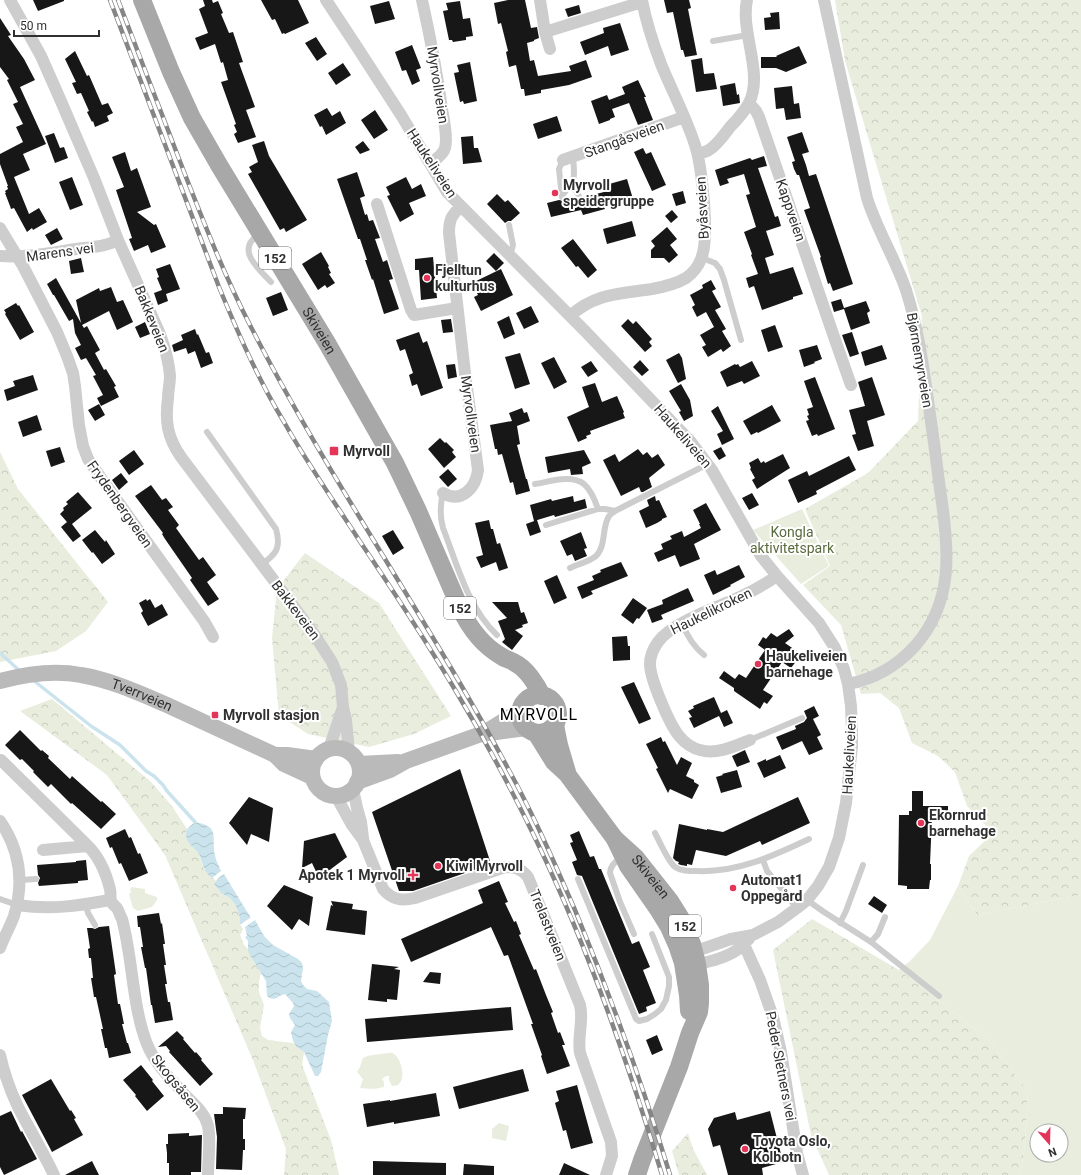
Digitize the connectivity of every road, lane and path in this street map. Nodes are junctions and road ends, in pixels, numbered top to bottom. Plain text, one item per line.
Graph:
1 (10, 0) edge
2 (142, 0) edge
3 (326, 0) edge
4 (422, 0) edge
5 (540, 0) edge
6 (748, 0) edge
7 (824, 0) edge
8 (642, 1) edge
9 (545, 32) junction
10 (748, 35) junction
11 (713, 41) dead end
12 (550, 49) dead end
13 (749, 103) junction
14 (684, 117) junction
15 (698, 154) junction
16 (568, 159) junction
17 (430, 163) junction
18 (570, 185) junction
19 (582, 203) dead end
20 (377, 204) dead end
21 (461, 206) junction
22 (509, 225) dead end
23 (0, 228) edge
24 (260, 233) junction
25 (118, 240) junction
26 (0, 256) edge
27 (510, 256) junction
28 (18, 257) junction
29 (702, 258) junction
30 (271, 282) dead end
31 (457, 308) junction
32 (570, 316) junction
33 (741, 340) dead end
34 (851, 385) dead end
35 (207, 432) dead end
36 (708, 464) junction
37 (535, 484) dead end
38 (443, 493) joint
39 (598, 509) junction
40 (615, 511) junction
41 (546, 525) dead end
42 (262, 564) junction
43 (570, 568) dead end
44 (777, 576) junction
45 (682, 623) junction
46 (496, 635) dead end
47 (213, 637) dead end
48 (704, 655) dead end
49 (0, 682) edge
50 (848, 684) junction
51 (530, 702) junction
52 (343, 707) junction
53 (802, 718) dead end
54 (555, 725) junction
55 (532, 730) junction
56 (484, 733) junction
57 (750, 740) joint
58 (329, 749) junction
59 (275, 755) junction
60 (354, 758) junction
61 (316, 759) junction
62 (1, 760) edge
63 (406, 761) junction
64 (567, 774) junction
65 (312, 777) junction
66 (355, 786) junction
67 (336, 796) junction
68 (0, 821) edge
69 (655, 833) dead end
70 (809, 838) dead end
71 (363, 840) junction
72 (88, 846) junction
73 (622, 849) junction
74 (43, 850) dead end
75 (763, 860) junction
76 (863, 865) dead end
77 (36, 879) dead end
78 (20, 880) junction
79 (578, 880) dead end
80 (0, 899) edge
81 (110, 900) junction
82 (807, 900) junction
83 (17, 905) junction
84 (86, 905) junction
85 (797, 908) junction
86 (885, 917) dead end
87 (840, 923) junction
88 (95, 925) dead end
89 (634, 934) dead end
90 (652, 934) dead end
91 (742, 941) junction
92 (871, 942) junction
93 (0, 948) edge
94 (685, 962) junction
95 (666, 969) junction
96 (939, 996) dead end
97 (0, 1055) edge
98 (640, 1168) edge
99 (54, 1175) edge
100 (208, 1175) edge
101 (606, 1175) edge
102 (803, 1175) edge

1 - 25 street, Bakkeveien
2 - 24 main road, Skiveien / 152
3 - 17 street, Haukeliveien
4 - 17 street, Myrvollveien
5 - 9 street
6 - 10 street
7 - 50 street, Bjørnemyrveien
8 - 9 street
8 - 14 street
9 - 12 street
10 - 11 lane
10 - 13 street
13 - 15 street
13 - 34 street, Kappveien
14 - 15 street
14 - 16 street, Stangåsveien
15 - 29 street, Byåsveien
16 - 18 lane
16 - 18 lane
17 - 21 street, Haukeliveien
18 - 19 lane
20 - 31 street
21 - 27 street, Haukeliveien
21 - 31 street, Myrvollveien
22 - 27 lane
23 - 28 street, Frydenbergveien
24 - 30 lane
24 - 51 main road, Skiveien / 152
25 - 28 street, Marens vei
25 - 42 street, Bakkeveien
26 - 28 street, Marens vei
27 - 32 street, Haukeliveien
28 - 47 street, Frydenbergveien
29 - 32 street, Byåsveien
29 - 33 lane
31 - 38 street, Myrvollveien
32 - 36 street, Haukeliveien
35 - 42 lane
36 - 40 lane
36 - 44 street, Haukeliveien
37 - 39 lane
38 - 46 lane
39 - 40 lane
39 - 41 lane
40 - 43 lane
42 - 52 street, Bakkeveien
44 - 45 street, Haukelikroken
44 - 50 street, Haukeliveien
45 - 48 lane
45 - 57 street, Haukelikroken
49 - 59 main road, Tverrveien
50 - 82 street, Haukeliveien
51 - 54 main road, 152
51 - 55 main road, 152
51 - 56 main road
52 - 58 street, Bakkeveien
52 - 60 street, Bakkeveien
53 - 57 lane
54 - 55 main road
54 - 64 main road, Skiveien / 152
55 - 56 main road
55 - 64 main road, Skiveien / 152
56 - 63 main road
58 - 60 main road
58 - 61 main road
59 - 61 main road, Tverrveien
59 - 65 main road, Tverrveien
60 - 63 main road
60 - 66 main road
61 - 65 main road
62 - 72 street, Skogsåsen
63 - 66 main road
64 - 73 main road, Skiveien / 152
65 - 67 main road, Tverrveien
66 - 67 main road
66 - 71 street, Trelastveien
67 - 71 street, Trelastveien
68 - 78 street
69 - 75 lane
70 - 75 lane
71 - 101 street, Trelastveien
72 - 74 street
72 - 81 street, Skogsåsen
73 - 89 lane
73 - 94 main road, Skiveien / 152
75 - 85 lane
76 - 87 lane
77 - 78 lane
78 - 83 street
79 - 95 lane
80 - 83 lane
81 - 84 street
81 - 100 street, Skogsåsen
82 - 85 street, Haukeliveien
82 - 87 lane
83 - 84 street
83 - 93 street
84 - 88 lane
85 - 91 street, Haukeliveien
86 - 92 lane
87 - 92 lane
90 - 95 lane
91 - 94 street, Haukeliveien
91 - 102 street, Peder Sletners vei
92 - 96 lane
94 - 95 lane
94 - 98 main road, Skiveien / 152
97 - 99 street

